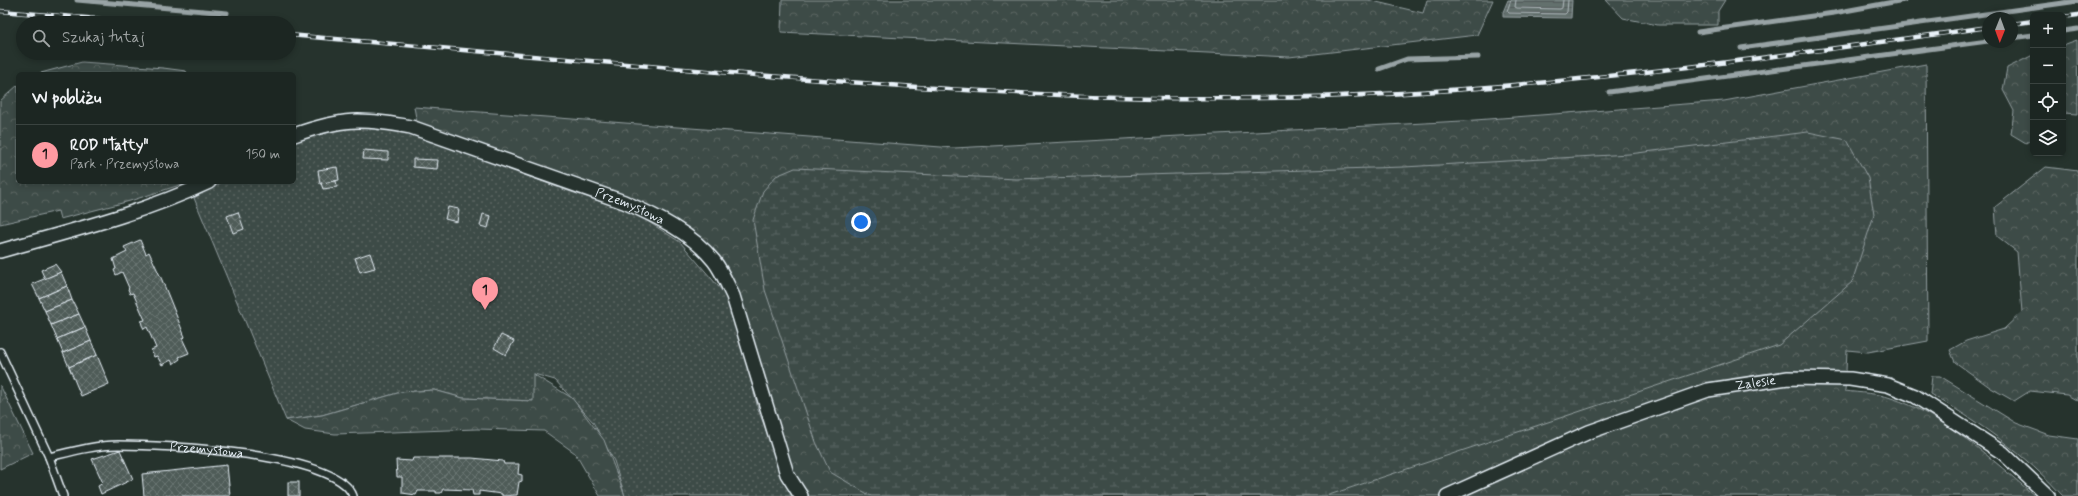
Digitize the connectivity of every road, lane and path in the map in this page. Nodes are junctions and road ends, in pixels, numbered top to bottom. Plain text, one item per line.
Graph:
1 (296, 135) edge
2 (205, 184) edge
3 (0, 251) edge
4 (0, 352) edge
5 (49, 457) junction
6 (63, 496) edge
7 (353, 496) edge
8 (801, 496) edge
9 (1447, 496) edge
10 (2048, 496) edge

1 - 8 street, Przemysłowa
2 - 3 street
4 - 5 lane
5 - 6 lane
5 - 7 lane, Przemysłowa
9 - 10 street, Zalesie

